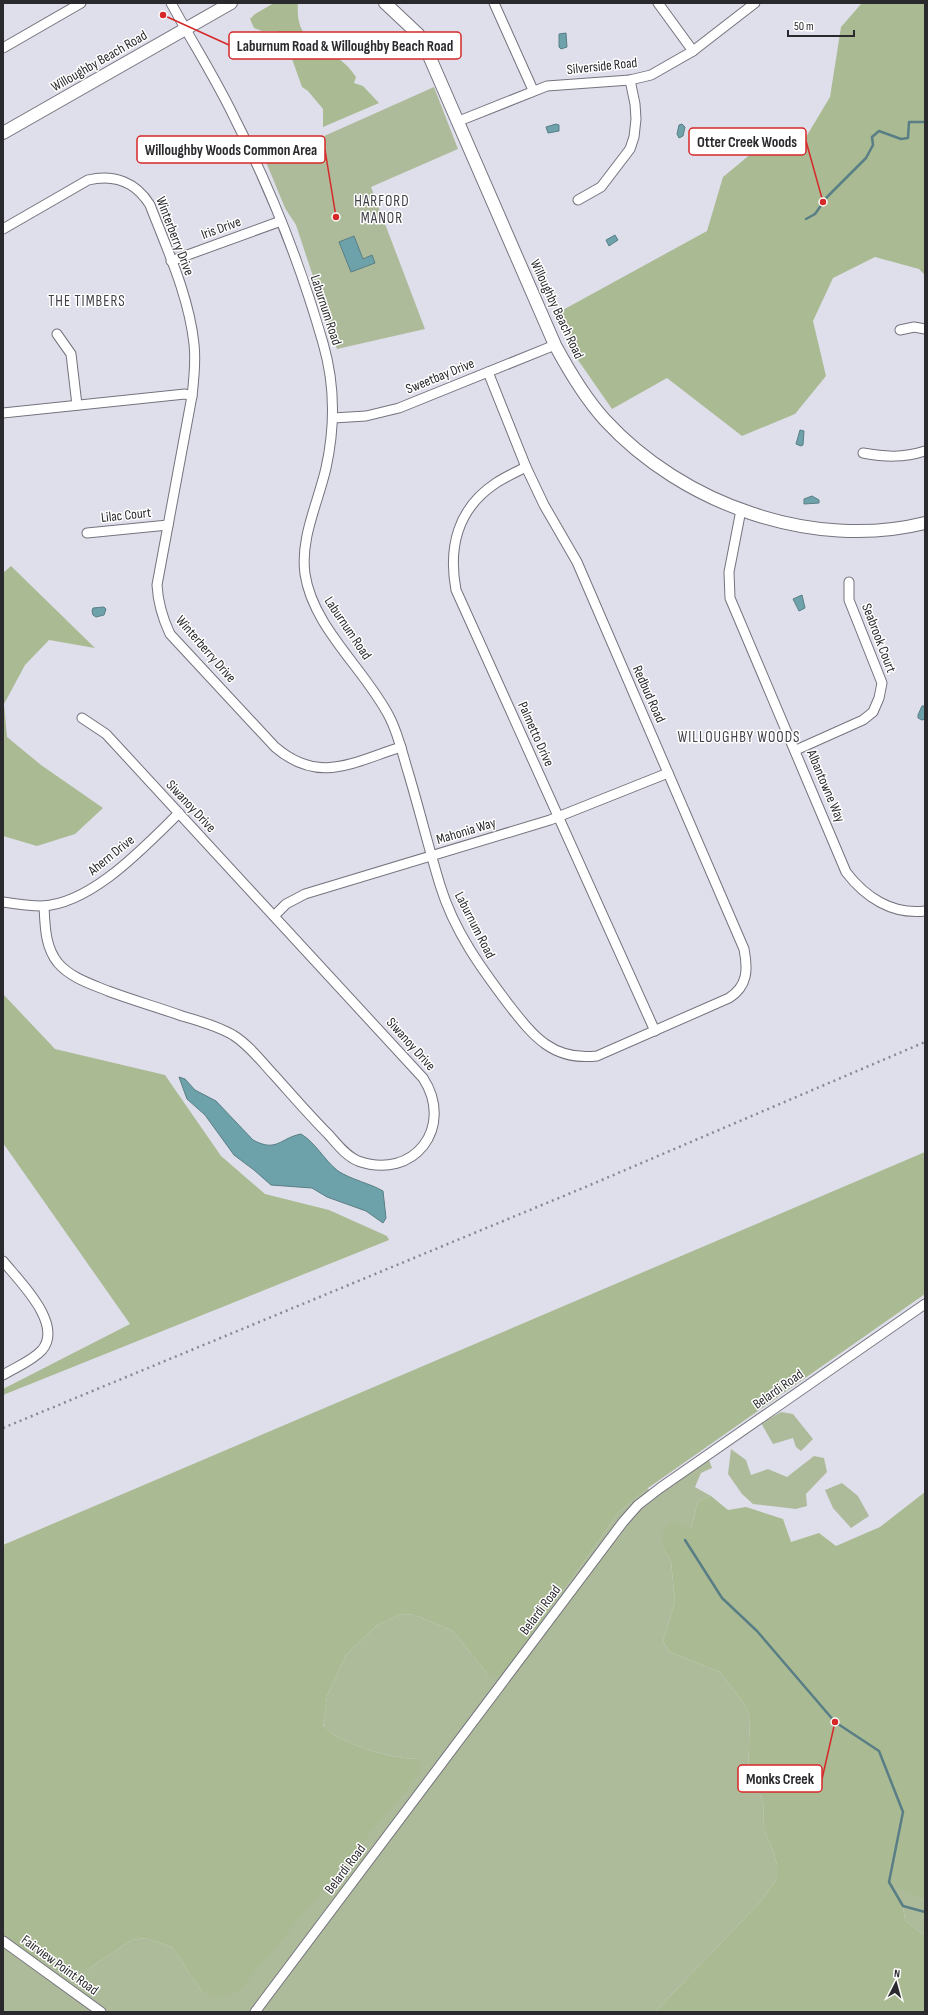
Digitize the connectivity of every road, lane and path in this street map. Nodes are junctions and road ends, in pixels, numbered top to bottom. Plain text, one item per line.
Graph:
1 (82, 3) edge
2 (171, 3) edge
3 (231, 3) edge
4 (385, 3) edge
5 (494, 3) edge
6 (658, 3) edge
7 (756, 3) edge
8 (185, 29) junction
9 (3, 48) edge
10 (693, 51) junction
11 (630, 80) junction
12 (533, 90) junction
13 (459, 121) junction
14 (3, 133) edge
15 (578, 200) dead end
16 (281, 221) junction
17 (3, 229) edge
18 (171, 261) junction
19 (925, 329) edge
20 (900, 330) dead end
21 (57, 334) dead end
22 (554, 345) junction
23 (488, 372) junction
24 (192, 396) junction
25 (77, 405) junction
26 (3, 413) edge
27 (333, 418) junction
28 (925, 451) edge
29 (863, 453) dead end
30 (526, 467) junction
31 (741, 510) junction
32 (925, 523) edge
33 (168, 525) junction
34 (87, 533) dead end
35 (849, 582) dead end
36 (82, 718) dead end
37 (401, 746) junction
38 (796, 750) junction
39 (668, 773) junction
40 (179, 813) junction
41 (558, 817) junction
42 (432, 856) junction
43 (3, 902) edge
44 (44, 906) junction
45 (925, 911) edge
46 (274, 916) junction
47 (655, 1031) junction
48 (3, 1261) edge
49 (925, 1304) edge
50 (3, 1375) edge
51 (3, 1941) edge
52 (101, 2012) edge
53 (255, 2012) edge

1 - 9 street
2 - 8 street, Laburnum Road
3 - 8 street, Willoughby Beach Road
4 - 13 street, Willoughby Beach Road
5 - 12 street
6 - 10 street
7 - 10 street, Silverside Road
8 - 14 street, Willoughby Beach Road
8 - 16 street, Laburnum Road
10 - 11 street, Silverside Road
11 - 12 street, Silverside Road
11 - 15 street
12 - 13 street, Silverside Road
13 - 22 street, Willoughby Beach Road
16 - 18 street, Iris Drive
16 - 27 street, Laburnum Road
17 - 18 street, Winterberry Drive
18 - 24 street, Winterberry Drive
19 - 20 street
21 - 25 street
22 - 23 street, Sweetbay Drive
22 - 31 street, Willoughby Beach Road
23 - 27 street, Sweetbay Drive
23 - 30 street, Redbud Road
24 - 25 street
24 - 33 street, Winterberry Drive
25 - 26 street
27 - 37 street, Laburnum Road
28 - 29 street
30 - 39 street, Redbud Road
30 - 41 street, Palmetto Drive
31 - 32 street, Willoughby Beach Road
31 - 38 street, Albantowne Way
33 - 34 street, Lilac Court
33 - 37 street, Winterberry Drive
35 - 38 street, Seabrook Court
36 - 40 street, Siwanoy Drive
37 - 42 street, Laburnum Road
38 - 45 street, Albantowne Way
39 - 41 street, Mahonia Way
39 - 47 street, Redbud Road
40 - 44 street, Ahern Drive
40 - 46 street, Siwanoy Drive
41 - 42 street, Mahonia Way
41 - 47 street, Palmetto Drive
42 - 46 street, Mahonia Way
42 - 47 street, Laburnum Road
43 - 44 street, Ahern Drive
44 - 46 street, Siwanoy Drive
48 - 50 street
49 - 53 street, Belardi Road
51 - 52 street, Fairview Point Road

